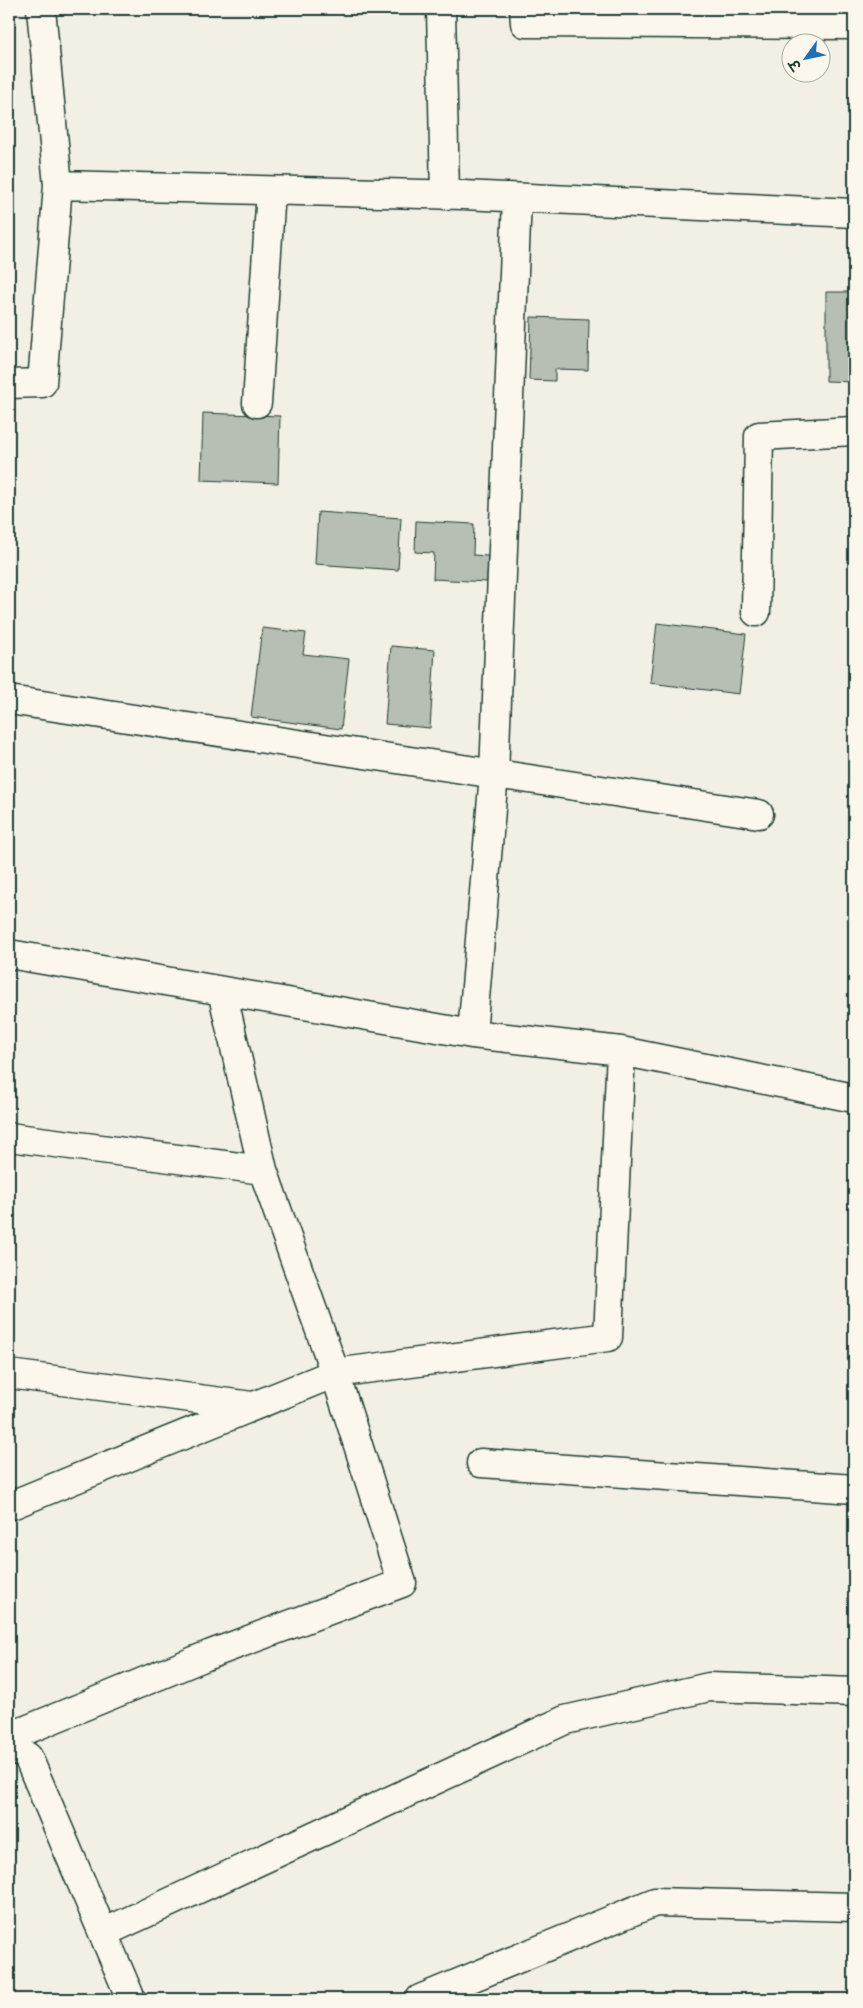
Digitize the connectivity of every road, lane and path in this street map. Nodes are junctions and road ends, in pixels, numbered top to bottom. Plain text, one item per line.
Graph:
1 (40, 9) edge
2 (441, 9) edge
3 (524, 9) edge
4 (753, 16) edge
5 (854, 24) edge
6 (58, 185) junction
7 (271, 191) junction
8 (445, 195) junction
9 (517, 198) junction
10 (854, 214) edge
11 (9, 384) edge
12 (257, 403) dead end
13 (854, 431) edge
14 (756, 612) dead end
15 (9, 700) edge
16 (494, 774) junction
17 (759, 814) dead end
18 (9, 954) edge
19 (222, 991) junction
20 (472, 1034) junction
21 (622, 1051) junction
22 (854, 1098) edge
23 (9, 1137) edge
24 (263, 1170) junction
25 (335, 1373) junction
26 (9, 1374) edge
27 (253, 1406) junction
28 (481, 1464) dead end
29 (854, 1489) edge
30 (9, 1506) edge
31 (854, 1692) edge
32 (9, 1737) edge
33 (9, 1745) edge
34 (854, 1908) edge
35 (102, 1933) junction
36 (131, 1999) edge
37 (420, 1999) edge

1 - 6 street
2 - 8 street
3 - 4 street
4 - 5 street
6 - 7 street
6 - 11 street
7 - 8 street
7 - 12 street
8 - 9 street
9 - 10 street
9 - 16 street
13 - 14 street
15 - 16 street
16 - 17 street
16 - 20 street
18 - 19 street
19 - 20 street
19 - 24 street
20 - 21 street
21 - 22 street
21 - 25 street
23 - 24 street
24 - 25 street
25 - 27 street
25 - 32 street
26 - 27 street
27 - 30 street
28 - 29 street
31 - 35 street
33 - 35 street
34 - 37 street
35 - 36 street

